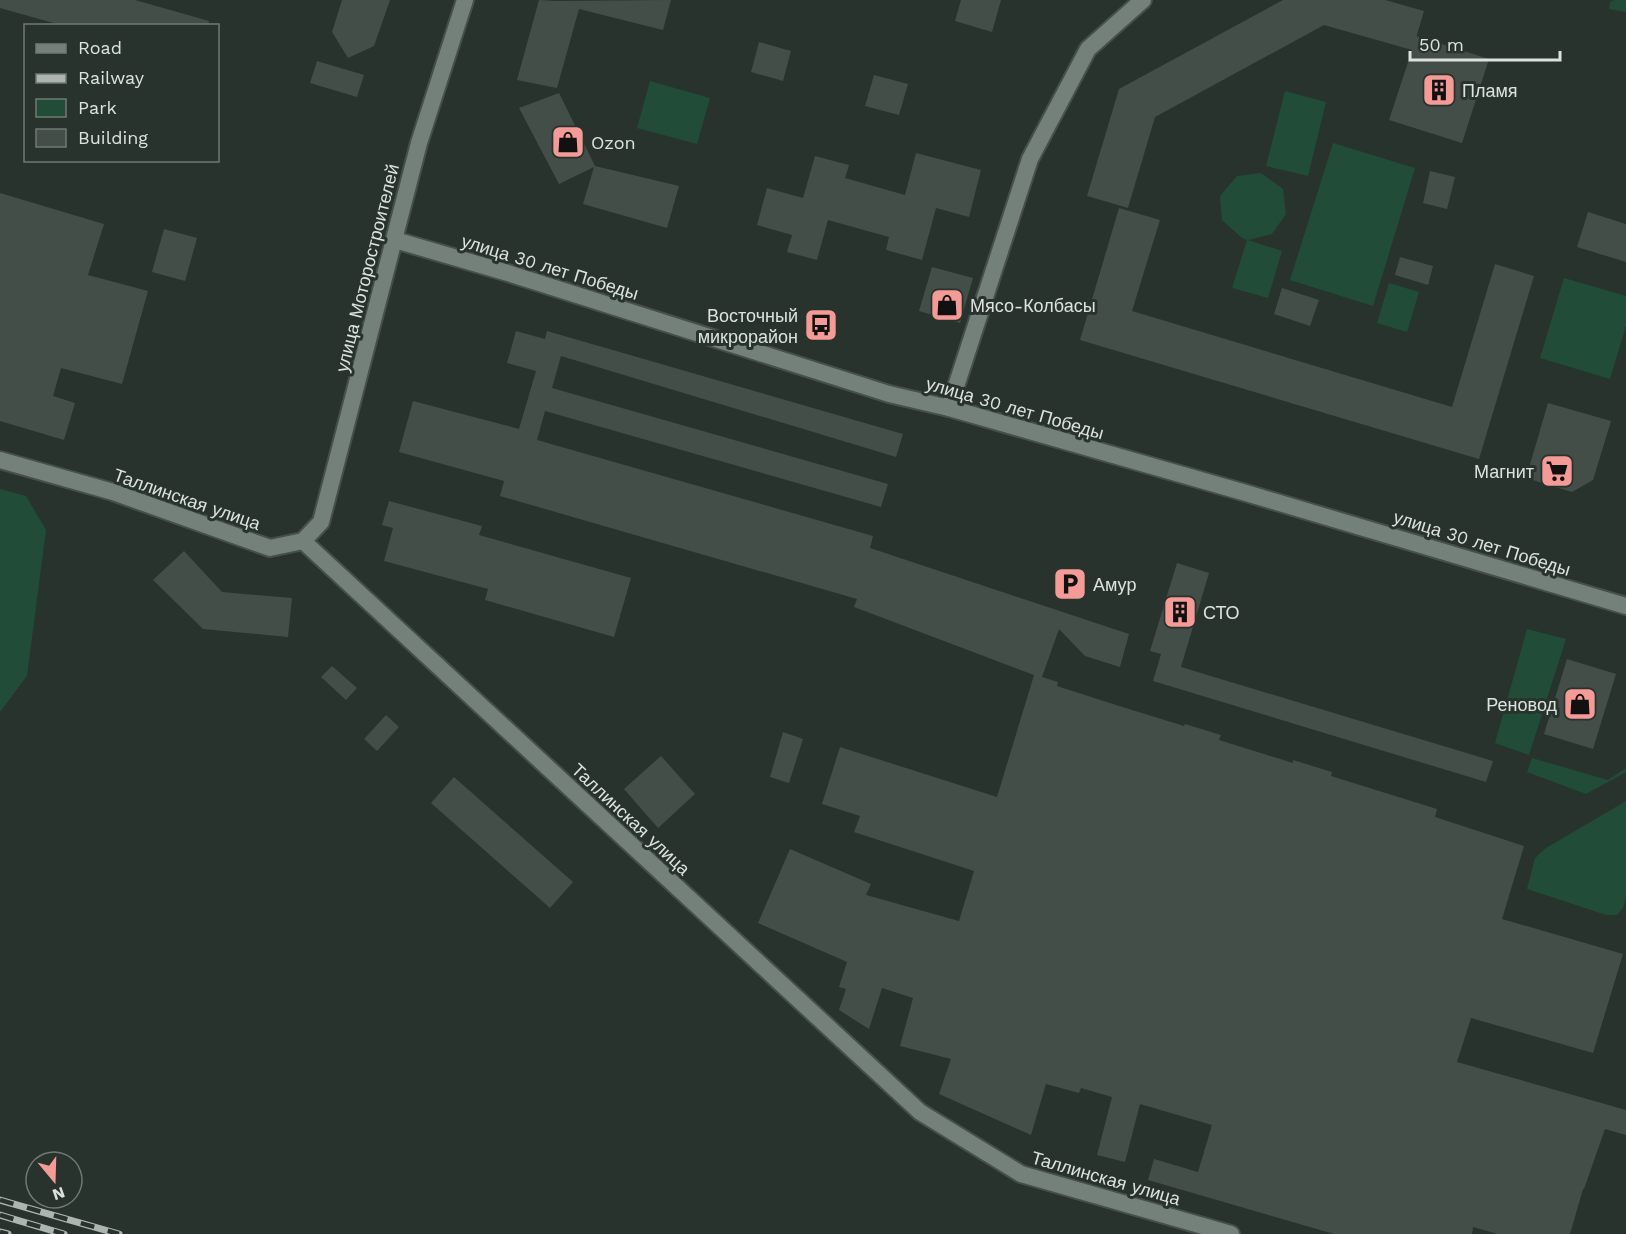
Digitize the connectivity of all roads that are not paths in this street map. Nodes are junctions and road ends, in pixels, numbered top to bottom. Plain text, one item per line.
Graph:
1 (465, 0) edge
2 (1143, 0) edge
3 (395, 240) junction
4 (949, 408) junction
5 (0, 460) edge
6 (303, 541) junction
7 (1626, 606) edge
8 (1231, 1234) edge

1 - 3 street, улица Моторостроителей
2 - 4 street
3 - 4 street, улица 30 лет Победы
3 - 6 street, улица Моторостроителей
4 - 7 street, улица 30 лет Победы
5 - 6 street, Таллинская улица
6 - 8 street, Таллинская улица

